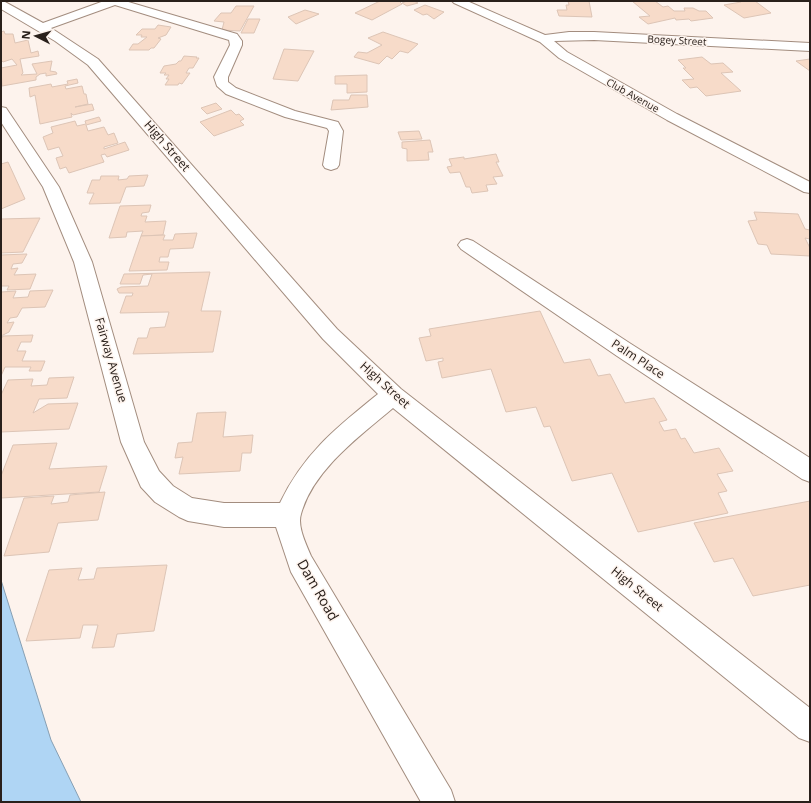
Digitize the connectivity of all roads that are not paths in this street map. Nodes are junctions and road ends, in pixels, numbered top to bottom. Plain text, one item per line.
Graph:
1 (116, 1) edge
2 (458, 1) edge
3 (1, 4) edge
4 (43, 27) junction
5 (544, 39) junction
6 (810, 47) edge
7 (1, 111) edge
8 (331, 165) dead end
9 (810, 188) edge
10 (467, 245) dead end
11 (393, 395) junction
12 (810, 472) edge
13 (288, 515) junction
14 (810, 727) edge
15 (439, 802) edge

1 - 4 street
1 - 8 street
2 - 5 street, Club Avenue
3 - 4 street, High Street
4 - 11 street, High Street
5 - 6 street, Bogey Street
5 - 9 street, Club Avenue
7 - 13 street, Fairway Avenue
10 - 12 street, Palm Place
11 - 13 street, Dam Road
11 - 14 street, High Street
13 - 15 street, Dam Road

